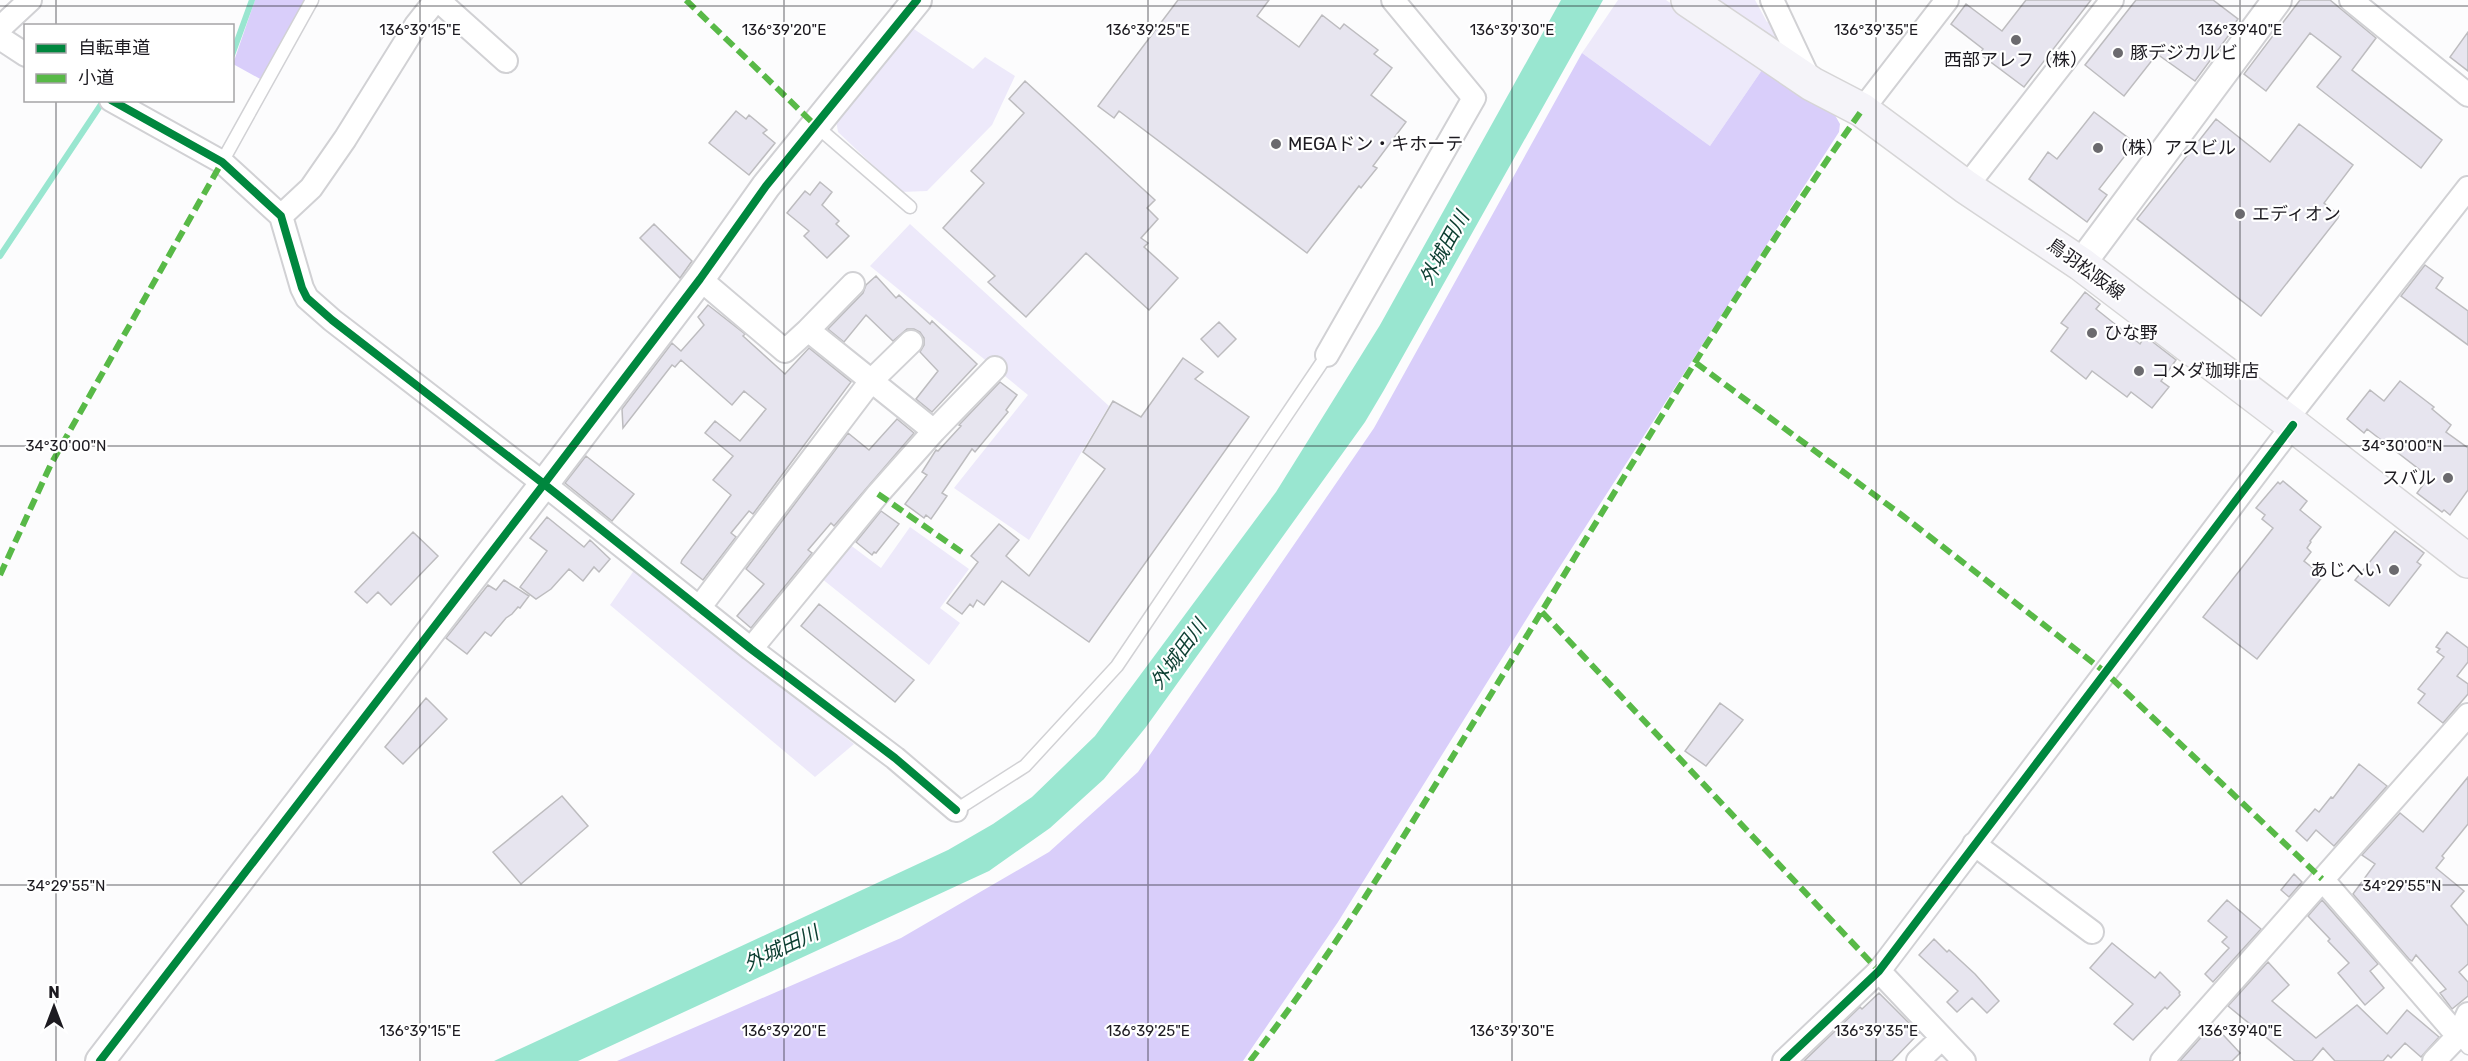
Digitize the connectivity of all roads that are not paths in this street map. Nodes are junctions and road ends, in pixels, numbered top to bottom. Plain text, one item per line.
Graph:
1 (30, 0) edge
2 (312, 0) edge
3 (437, 0) edge
4 (916, 0) edge
5 (1393, 0) edge
6 (1688, 0) edge
7 (1947, 0) edge
8 (2112, 0) edge
9 (2276, 0) edge
10 (2351, 0) edge
11 (1779, 4) edge
12 (0, 28) edge
13 (0, 38) edge
14 (24, 54) edge
15 (506, 61) dead end
16 (1812, 84) junction
17 (2468, 95) edge
18 (113, 102) edge
19 (1862, 110) junction
20 (815, 125) junction
21 (222, 162) junction
22 (1966, 187) junction
23 (2468, 188) edge
24 (910, 207) dead end
25 (281, 216) junction
26 (2081, 264) junction
27 (700, 279) junction
28 (853, 284) dead end
29 (808, 330) junction
30 (911, 342) dead end
31 (1327, 355) joint
32 (994, 368) dead end
33 (871, 381) junction
34 (2290, 422) junction
35 (934, 431) junction
36 (544, 484) junction
37 (2468, 561) edge
38 (699, 608) junction
39 (751, 649) junction
40 (2468, 715) edge
41 (956, 810) joint
42 (1974, 844) junction
43 (2322, 879) junction
44 (2092, 932) dead end
45 (1879, 971) junction
46 (2468, 1014) edge
47 (1942, 1038) junction
48 (2463, 1042) edge
49 (100, 1061) edge
50 (1784, 1061) edge
51 (1918, 1061) edge
52 (1964, 1061) edge
53 (2162, 1061) edge
54 (2434, 1061) edge

1 - 12 street
2 - 21 lane
3 - 15 street
3 - 25 street
4 - 20 street
5 - 31 street
6 - 16 main road, 鳥羽松阪線
7 - 19 street
8 - 22 street
9 - 26 street
10 - 17 street
11 - 16 street
13 - 14 street
16 - 19 main road, 鳥羽松阪線
18 - 21 street
19 - 22 main road, 鳥羽松阪線
20 - 24 lane
20 - 27 street
21 - 25 street
22 - 26 main road, 鳥羽松阪線
23 - 34 street
25 - 36 street
26 - 34 main road, 鳥羽松阪線
27 - 29 street
27 - 36 street
28 - 29 street
29 - 33 street
30 - 33 street
31 - 41 lane
32 - 35 street
33 - 35 street
33 - 38 street
34 - 37 main road, 鳥羽松阪線
34 - 42 street
35 - 39 street
36 - 38 street
36 - 49 street
38 - 39 street
39 - 41 street
40 - 43 street
42 - 44 street
42 - 45 street
43 - 48 street
43 - 53 street
45 - 47 street
45 - 50 street
46 - 48 street
47 - 51 street
47 - 52 street
48 - 54 street

